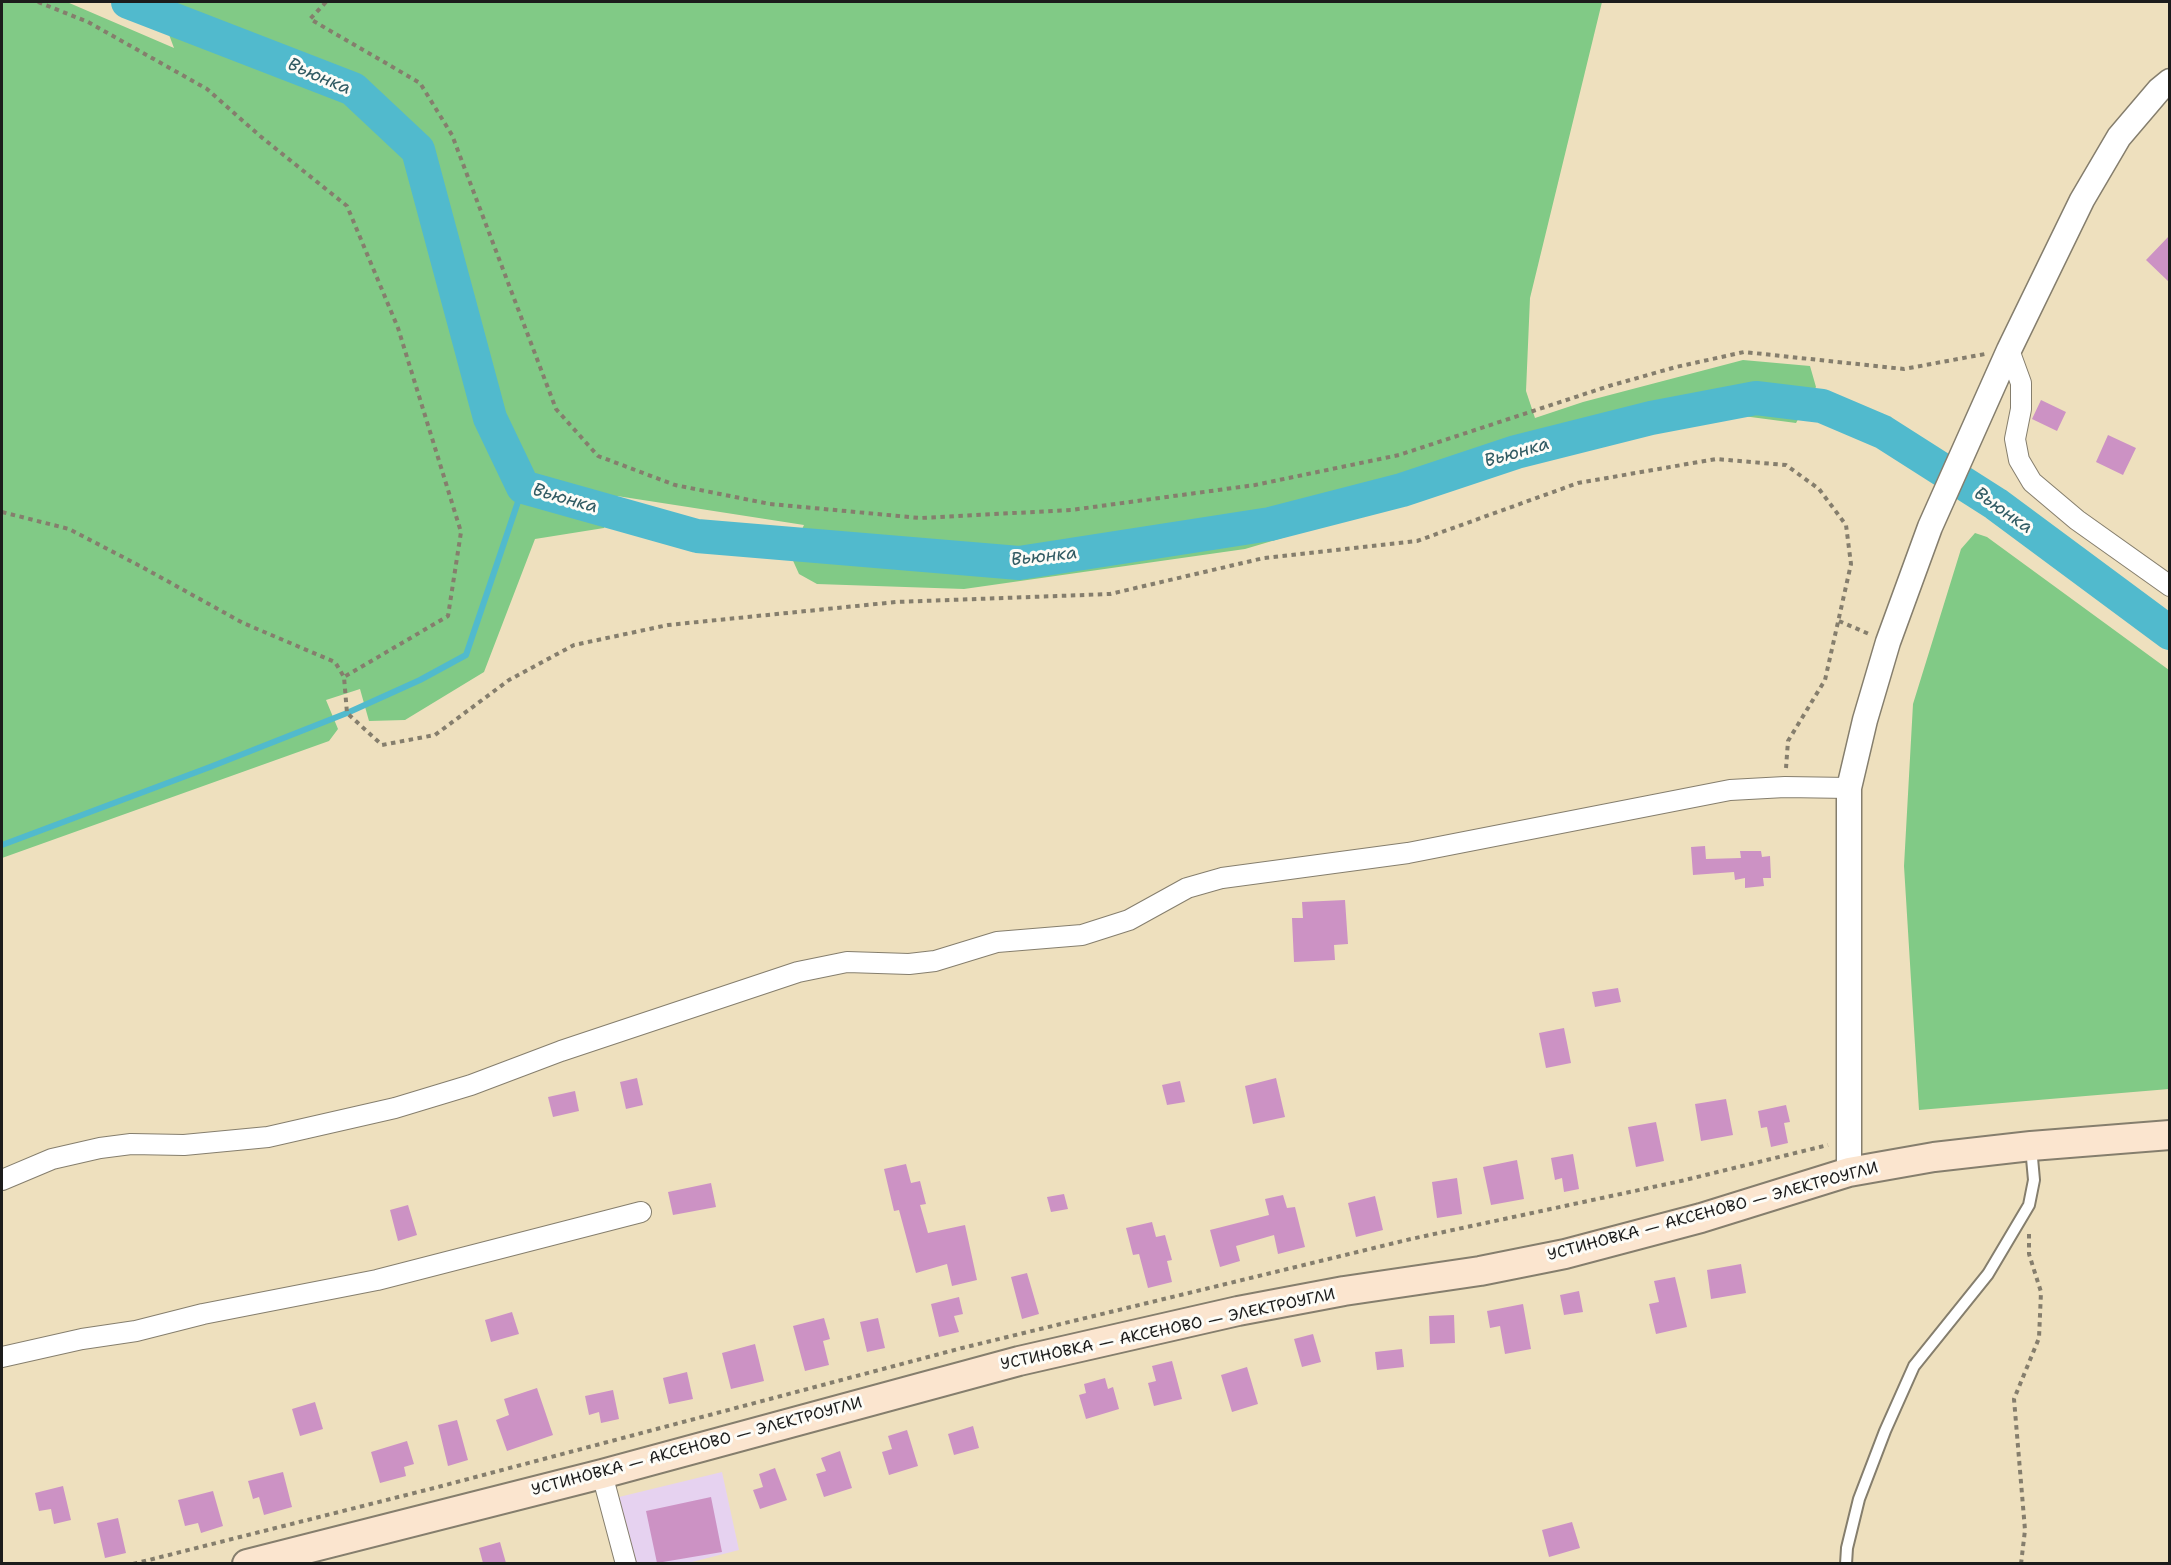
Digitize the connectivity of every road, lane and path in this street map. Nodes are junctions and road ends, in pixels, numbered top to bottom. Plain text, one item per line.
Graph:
1 (38, 2) edge
2 (326, 2) edge
3 (2169, 81) edge
4 (2009, 350) junction
5 (2, 512) edge
6 (2169, 586) edge
7 (1839, 621) junction
8 (1888, 642) junction
9 (344, 677) junction
10 (1785, 787) junction
11 (1849, 788) junction
12 (2169, 1135) edge
13 (2031, 1146) junction
14 (1850, 1172) junction
15 (2, 1180) edge
16 (2030, 1205) junction
17 (641, 1212) dead end
18 (2, 1358) edge
19 (602, 1474) junction
20 (247, 1563) edge
21 (626, 1563) edge
22 (1846, 1563) edge
23 (2021, 1563) edge

1 - 9 path
2 - 4 path
3 - 4 street
4 - 6 street
4 - 8 street
5 - 9 path
7 - 8 path
7 - 9 path
7 - 10 path
8 - 11 street
10 - 11 street
10 - 15 street
11 - 14 street
12 - 13 main road, УСТИНОВКА — АКСЕНОВО — ЭЛЕКТРОУГЛИ
13 - 14 main road, УСТИНОВКА — АКСЕНОВО — ЭЛЕКТРОУГЛИ
13 - 16 lane
14 - 19 main road, УСТИНОВКА — АКСЕНОВО — ЭЛЕКТРОУГЛИ
16 - 22 lane
16 - 23 path
17 - 18 street
19 - 20 main road, УСТИНОВКА — АКСЕНОВО — ЭЛЕКТРОУГЛИ
19 - 21 street

